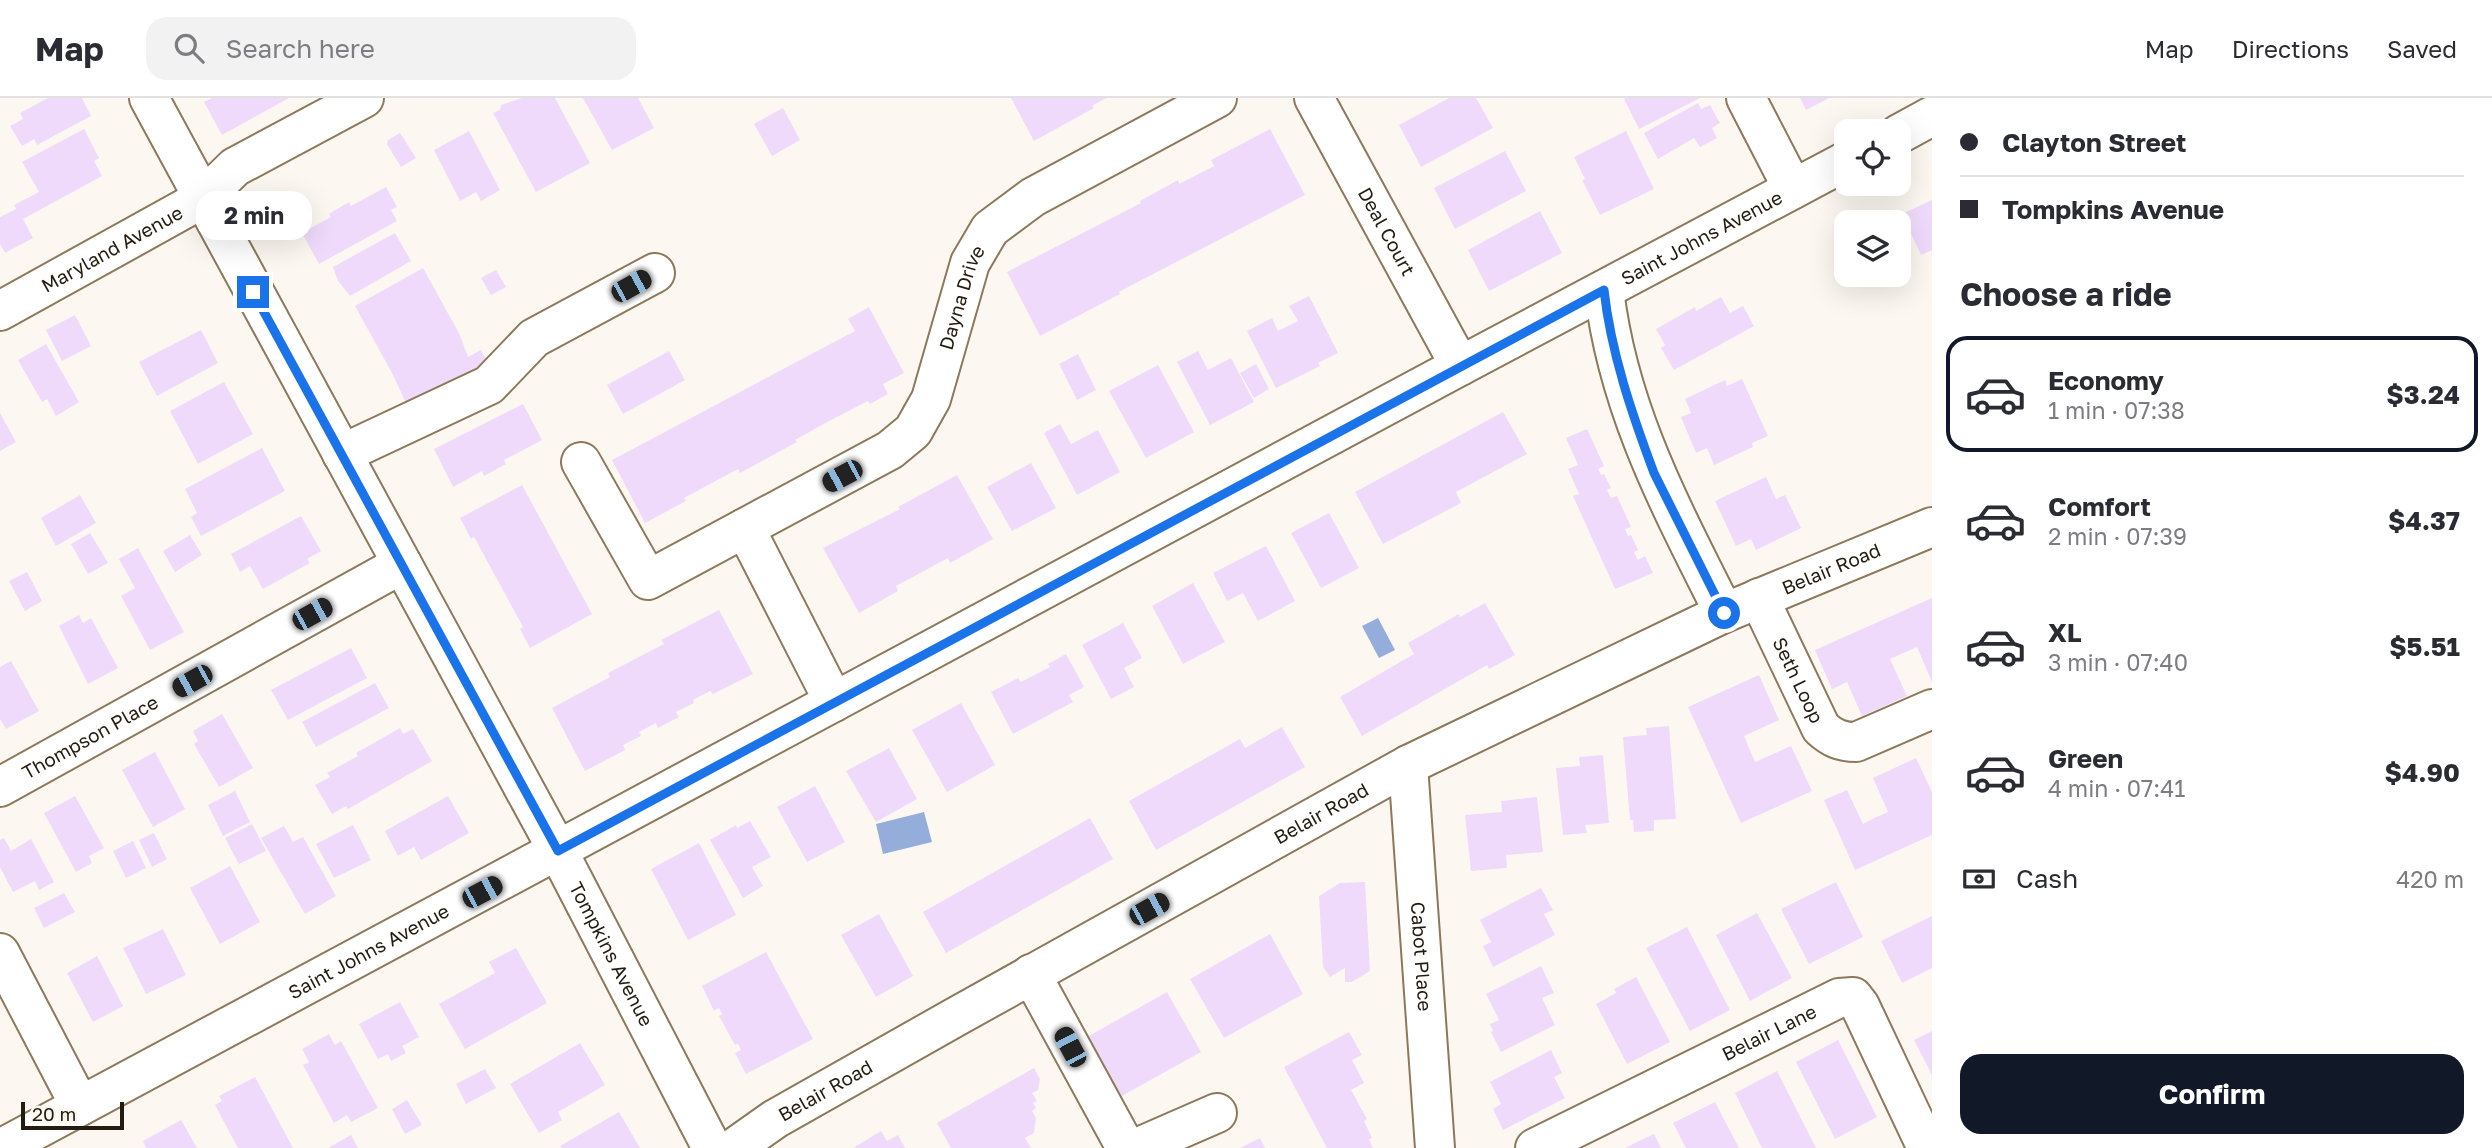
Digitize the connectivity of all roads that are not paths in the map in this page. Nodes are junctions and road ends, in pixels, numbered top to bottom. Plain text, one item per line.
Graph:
1 (149, 98) edge
2 (364, 98) edge
3 (1217, 98) edge
4 (1314, 98) edge
5 (1746, 98) edge
6 (1932, 116) edge
7 (1911, 127) edge
8 (1834, 167) edge
9 (1793, 189) junction
10 (202, 199) junction
11 (655, 273) dead end
12 (1604, 290) junction
13 (0, 311) edge
14 (1460, 366) junction
15 (342, 454) junction
16 (581, 462) dead end
17 (1932, 527) edge
18 (745, 528) junction
19 (402, 564) junction
20 (1759, 598) junction
21 (1724, 613) junction
22 (834, 702) junction
23 (1932, 709) edge
24 (1408, 765) junction
25 (0, 788) edge
26 (558, 851) junction
27 (0, 953) edge
28 (1031, 974) junction
29 (80, 1105) junction
30 (1217, 1113) dead end
31 (2, 1148) edge
32 (712, 1148) edge
33 (734, 1148) edge
34 (1435, 1148) edge
35 (1535, 1148) edge
36 (1927, 1148) edge

1 - 10 street, Tompkins Avenue
2 - 10 street, Maryland Avenue
3 - 18 street, Dayna Drive
4 - 14 street, Deal Court
5 - 9 street
6 - 7 street
8 - 9 street, Saint Johns Avenue
9 - 12 street, Saint Johns Avenue
10 - 13 street, Maryland Avenue
10 - 15 street, Tompkins Avenue
11 - 15 street
12 - 14 street, Saint Johns Avenue
12 - 21 street
14 - 22 street, Saint Johns Avenue
15 - 19 street, Tompkins Avenue
16 - 18 street, Dayna Drive
17 - 20 street, Belair Road
18 - 22 street
19 - 25 street, Thompson Place
19 - 26 street, Tompkins Avenue
20 - 21 street, Belair Road
20 - 23 street, Seth Loop
21 - 24 street, Belair Road
22 - 26 street, Saint Johns Avenue
24 - 28 street, Belair Road
24 - 34 street, Cabot Place
26 - 29 street, Saint Johns Avenue
26 - 32 street, Tompkins Avenue
27 - 29 street
28 - 30 street
28 - 33 street, Belair Road
29 - 31 street, Saint Johns Avenue
35 - 36 street, Belair Lane

